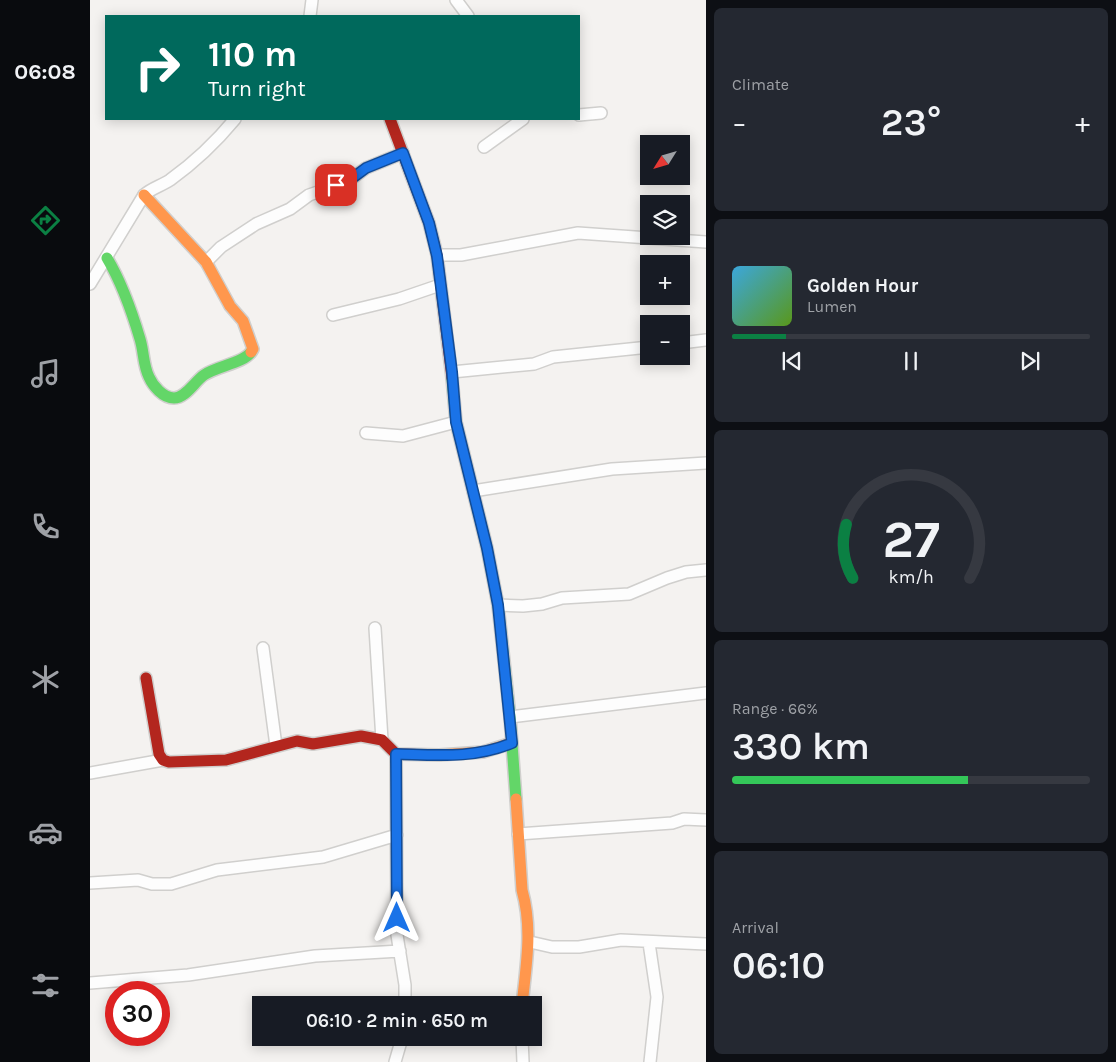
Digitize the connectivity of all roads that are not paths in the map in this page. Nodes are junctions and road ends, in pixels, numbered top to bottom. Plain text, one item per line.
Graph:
1 (312, 0) edge
2 (456, 0) edge
3 (312, 15) edge
4 (467, 15) edge
5 (600, 113) dead end
6 (580, 115) edge
7 (235, 120) edge
8 (390, 120) edge
9 (521, 120) edge
10 (484, 147) dead end
11 (403, 153) junction
12 (144, 195) junction
13 (706, 242) edge
14 (437, 256) junction
15 (106, 258) junction
16 (206, 262) junction
17 (90, 284) edge
18 (440, 285) junction
19 (333, 315) dead end
20 (706, 340) edge
21 (690, 342) edge
22 (640, 348) edge
23 (452, 372) junction
24 (456, 422) junction
25 (366, 433) dead end
26 (706, 463) edge
27 (473, 491) junction
28 (706, 570) edge
29 (498, 605) junction
30 (375, 628) dead end
31 (263, 648) dead end
32 (146, 678) dead end
33 (706, 693) edge
34 (510, 717) junction
35 (382, 740) junction
36 (512, 743) junction
37 (276, 746) junction
38 (396, 754) junction
39 (163, 760) junction
40 (90, 773) edge
41 (706, 820) edge
42 (518, 834) junction
43 (397, 835) junction
44 (90, 883) edge
45 (530, 942) junction
46 (649, 943) junction
47 (706, 944) edge
48 (400, 951) junction
49 (90, 983) edge
50 (405, 996) edge
51 (523, 996) edge
52 (400, 1046) edge
53 (522, 1046) edge
54 (395, 1062) edge
55 (522, 1062) edge
56 (650, 1062) edge

1 - 3 street
2 - 4 street
5 - 6 street
7 - 12 street
8 - 11 street
9 - 10 street
11 - 14 street
11 - 16 street
12 - 15 street
12 - 16 street
13 - 14 street
14 - 18 street
15 - 16 street
15 - 17 street
18 - 19 street
18 - 23 street
20 - 21 street
22 - 23 street
23 - 24 street
24 - 25 street
24 - 27 street
26 - 27 street
27 - 29 street
28 - 29 street
29 - 34 street
30 - 35 street
31 - 37 street
32 - 39 street
33 - 34 street
34 - 36 street
35 - 37 street
35 - 38 street
36 - 38 street
36 - 42 street
37 - 39 street
38 - 43 street
39 - 40 street
41 - 42 street
42 - 45 street
43 - 44 street
43 - 48 street
45 - 46 street
45 - 51 street
46 - 47 street
46 - 56 street
48 - 49 street
48 - 50 street
52 - 54 street
53 - 55 street

